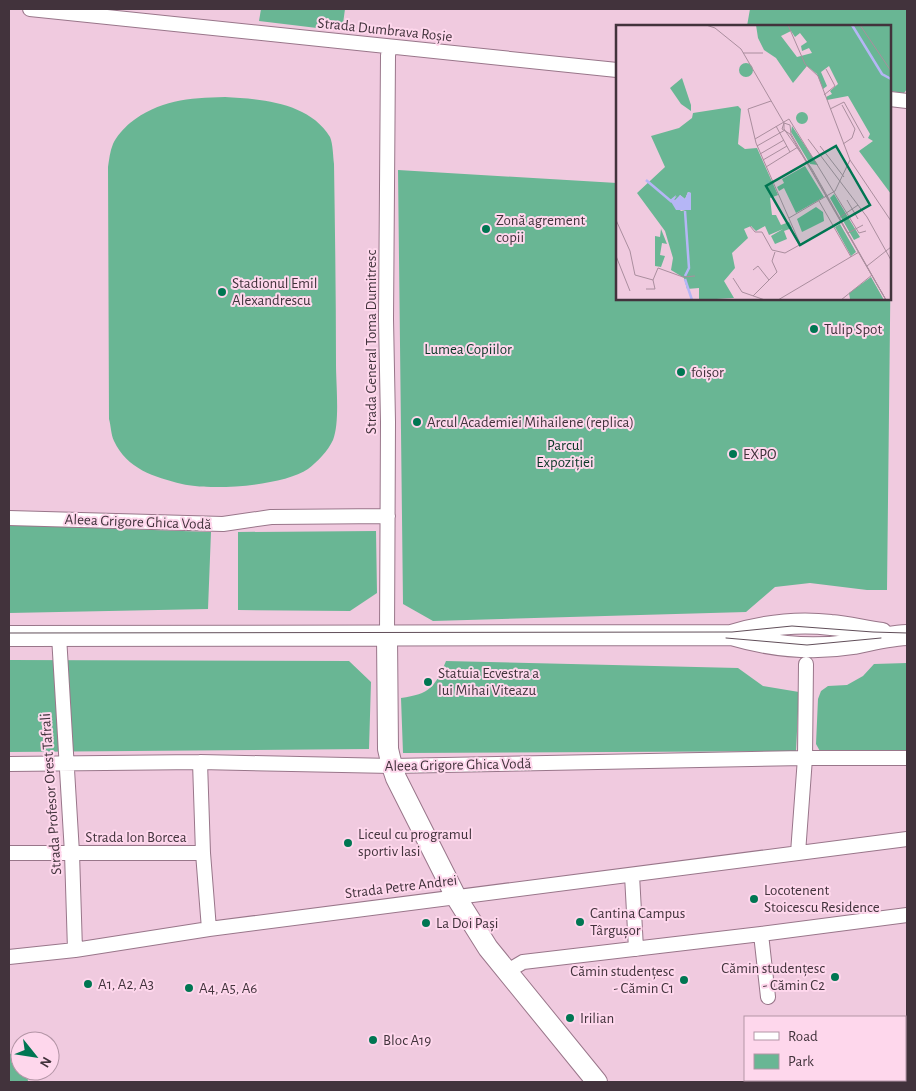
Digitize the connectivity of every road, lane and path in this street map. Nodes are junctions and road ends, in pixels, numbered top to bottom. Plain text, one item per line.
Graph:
1 (30, 9) edge
2 (389, 47) junction
3 (616, 70) edge
4 (891, 99) edge
5 (907, 101) edge
6 (388, 516) junction
7 (9, 518) edge
8 (902, 635) edge
9 (9, 636) edge
10 (59, 636) junction
11 (387, 636) junction
12 (806, 664) dead end
13 (805, 758) junction
14 (907, 758) edge
15 (200, 762) junction
16 (65, 763) junction
17 (9, 764) edge
18 (392, 766) junction
19 (907, 839) edge
20 (9, 853) edge
21 (72, 853) junction
22 (203, 853) junction
23 (798, 853) junction
24 (632, 875) junction
25 (456, 896) junction
26 (907, 915) edge
27 (209, 929) junction
28 (761, 934) junction
29 (636, 949) junction
30 (75, 950) junction
31 (9, 957) edge
32 (506, 972) junction
33 (768, 997) dead end
34 (597, 1082) edge

1 - 2 street, Strada Dumbrava Roșie
2 - 3 street, Strada Dumbrava Roșie
2 - 6 street, Strada General Toma Dumitresc
4 - 5 street
6 - 7 street, Aleea Grigore Ghica Vodă
6 - 11 street, Strada General Toma Dumitresc
8 - 11 main road
9 - 10 main road
10 - 11 main road
10 - 16 street, Strada Profesor Orest Tafrali
11 - 18 main road
12 - 13 street
13 - 14 street, Aleea Grigore Ghica Vodă
13 - 18 street, Aleea Grigore Ghica Vodă
13 - 23 street
15 - 16 street, Aleea Grigore Ghica Vodă
15 - 18 street, Aleea Grigore Ghica Vodă
15 - 22 street
16 - 17 street, Aleea Grigore Ghica Vodă
16 - 21 street, Strada Profesor Orest Tafrali
18 - 25 main road
19 - 23 street, Strada Petre Andrei
20 - 21 street, Strada Ion Borcea
21 - 22 street, Strada Ion Borcea
21 - 30 street, Strada Profesor Orest Tafrali
22 - 27 street
23 - 24 street, Strada Petre Andrei
24 - 25 street, Strada Petre Andrei
24 - 29 street
25 - 27 street, Strada Petre Andrei
25 - 32 main road
26 - 28 street
27 - 30 street, Strada Petre Andrei
28 - 29 street
28 - 33 street
29 - 32 street
30 - 31 street, Strada Petre Andrei
32 - 34 main road

